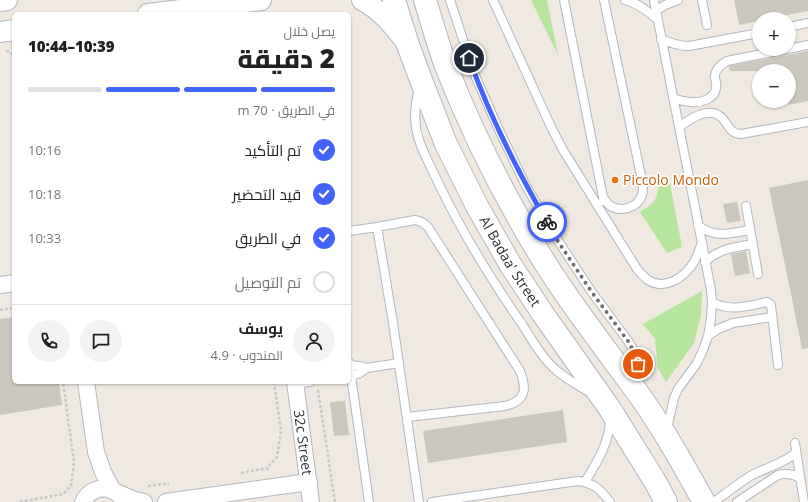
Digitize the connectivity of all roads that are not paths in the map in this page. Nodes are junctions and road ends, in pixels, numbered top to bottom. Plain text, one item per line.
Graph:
1 (6, 0) edge
2 (261, 0) edge
3 (362, 0) edge
4 (394, 0) edge
5 (425, 0) edge
6 (450, 0) edge
7 (493, 0) edge
8 (564, 0) edge
9 (604, 0) edge
10 (625, 0) edge
11 (654, 0) edge
12 (678, 0) edge
13 (702, 0) edge
14 (0, 1) edge
15 (164, 12) edge
16 (656, 12) junction
17 (658, 20) junction
18 (808, 23) edge
19 (707, 25) dead end
20 (796, 26) edge
21 (752, 34) edge
22 (661, 39) junction
23 (408, 45) junction
24 (808, 46) edge
25 (673, 98) junction
26 (808, 122) edge
27 (679, 127) junction
28 (603, 197) junction
29 (746, 206) dead end
30 (603, 214) junction
31 (698, 225) junction
32 (377, 227) junction
33 (750, 230) junction
34 (351, 231) edge
35 (702, 243) junction
36 (753, 244) junction
37 (705, 262) junction
38 (758, 274) dead end
39 (712, 302) junction
40 (772, 317) junction
41 (708, 336) junction
42 (399, 363) junction
43 (351, 364) edge
44 (778, 365) dead end
45 (368, 368) junction
46 (351, 376) edge
47 (86, 384) edge
48 (300, 384) edge
49 (351, 384) edge
50 (641, 397) junction
51 (607, 406) junction
52 (407, 417) junction
53 (666, 436) junction
54 (795, 443) dead end
55 (96, 452) junction
56 (796, 453) junction
57 (800, 478) junction
58 (309, 482) junction
59 (585, 482) junction
60 (144, 494) edge
61 (117, 495) edge
62 (84, 499) edge
63 (166, 502) edge
64 (311, 502) edge
65 (369, 502) edge
66 (419, 502) edge
67 (432, 502) edge
68 (610, 502) edge
69 (666, 502) edge
70 (704, 502) edge
71 (714, 502) edge
72 (737, 502) edge
73 (804, 502) edge

1 - 14 street
2 - 15 street
3 - 23 street
4 - 23 main road, Al Badaa' Street
5 - 50 main road, Al Badaa' Street
6 - 50 lane, Al Badaa' Street
7 - 30 lane
8 - 28 lane
9 - 28 lane
10 - 17 lane
11 - 16 lane
12 - 16 lane
13 - 19 lane
16 - 17 lane
17 - 22 lane
18 - 20 lane
21 - 22 lane
22 - 25 lane
23 - 51 main road, Al Badaa' Street
24 - 25 lane
25 - 27 lane
26 - 27 lane
27 - 31 lane
28 - 30 lane
29 - 33 lane
30 - 35 lane
31 - 33 lane
31 - 35 lane
32 - 34 lane
32 - 42 lane
32 - 52 lane
33 - 36 lane
35 - 37 lane
36 - 37 lane
36 - 38 lane
37 - 39 lane
39 - 40 lane
39 - 41 lane
40 - 41 lane
40 - 44 lane
41 - 53 lane
42 - 45 lane
42 - 52 lane
43 - 45 lane
45 - 46 lane
47 - 55 street
48 - 58 street, 32c Street
49 - 65 lane
50 - 53 main road, Al Badaa' Street
51 - 59 lane
51 - 69 main road, Al Badaa' Street
52 - 66 lane
53 - 70 main road, Al Badaa' Street
54 - 56 lane
55 - 61 street
55 - 62 street
56 - 57 lane
56 - 71 lane
57 - 72 lane
57 - 73 lane
58 - 63 street
58 - 64 street, 32c Street
59 - 67 lane
59 - 68 lane
60 - 61 street
61 - 62 street

